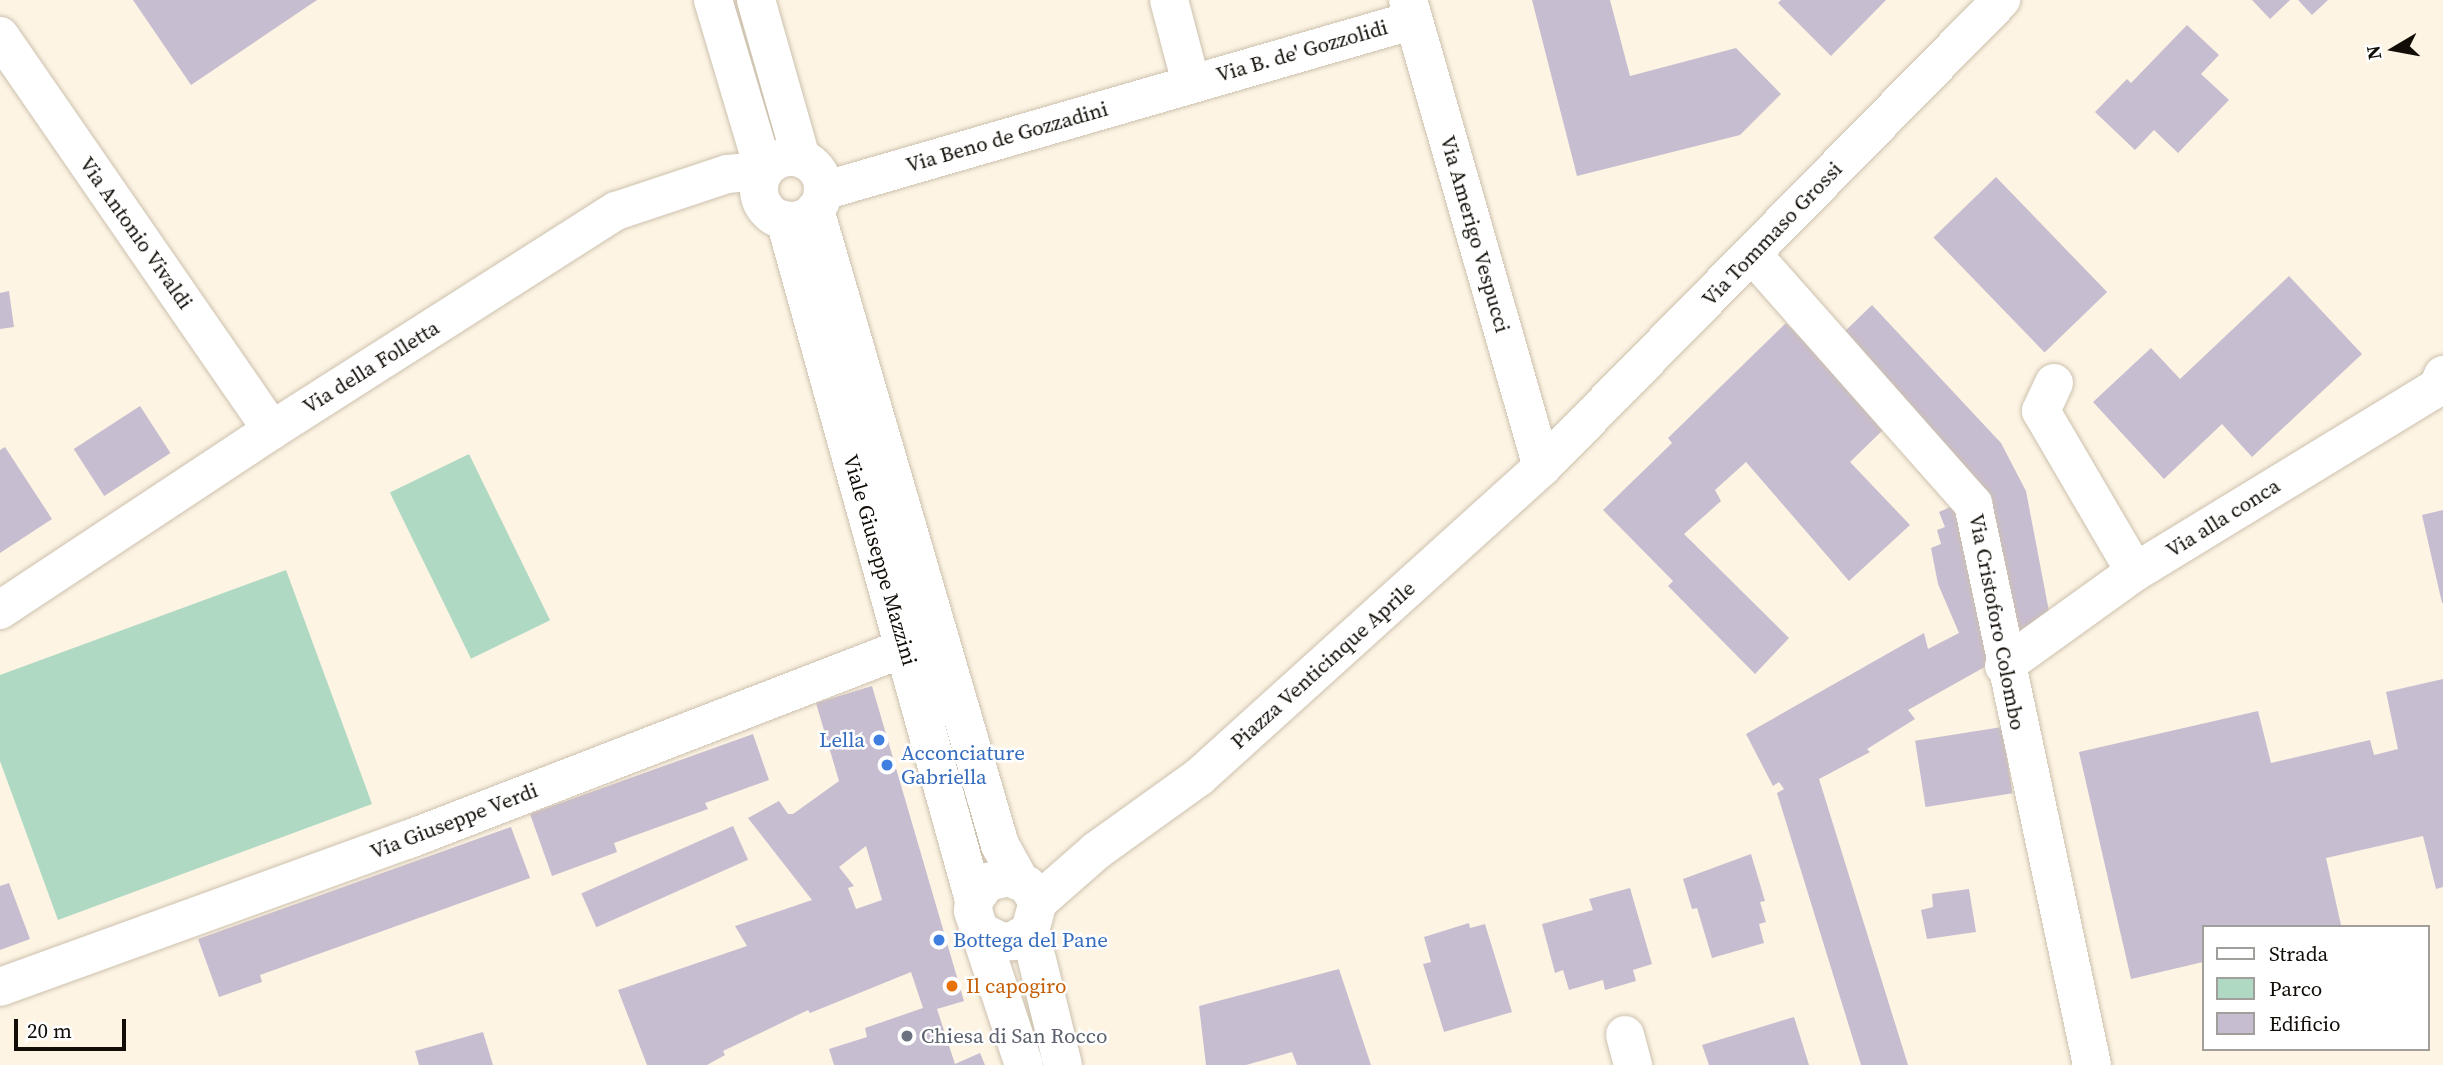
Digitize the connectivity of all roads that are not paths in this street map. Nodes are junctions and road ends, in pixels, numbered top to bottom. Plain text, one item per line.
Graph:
1 (713, 0) edge
2 (756, 0) edge
3 (1169, 0) edge
4 (2001, 0) edge
5 (1411, 10) edge
6 (0, 36) edge
7 (1191, 83) junction
8 (801, 158) junction
9 (764, 171) junction
10 (808, 207) junction
11 (1752, 254) junction
12 (2443, 375) edge
13 (2054, 383) dead end
14 (272, 430) junction
15 (1542, 467) junction
16 (2135, 572) junction
17 (0, 610) edge
18 (904, 648) junction
19 (2004, 666) junction
20 (1028, 899) junction
21 (978, 916) junction
22 (0, 987) edge
23 (1024, 1065) edge
24 (1063, 1065) edge
25 (2092, 1065) edge

1 - 9 street
2 - 8 street
3 - 7 street
4 - 11 street, Via Tommaso Grossi
5 - 7 street, Via B. de' Gozzolidi
5 - 15 street, Via Amerigo Vespucci
6 - 14 street, Via Antonio Vivaldi
7 - 10 street, Via Beno de Gozzadini
8 - 9 street
8 - 10 street
9 - 10 street
9 - 14 street, Via della Folletta
10 - 18 street, Viale Giuseppe Mazzini
10 - 20 street, Viale Giuseppe Mazzini
11 - 15 street, Via Tommaso Grossi
11 - 19 street, Via Cristoforo Colombo
12 - 16 street, Via alla conca
13 - 16 street
14 - 17 street, Via della Folletta
15 - 20 street, Piazza Venticinque Aprile
16 - 19 street, Via alla conca
18 - 21 street, Viale Giuseppe Mazzini
18 - 22 street, Via Giuseppe Verdi
19 - 25 street, Via Cristoforo Colombo
20 - 21 street
20 - 21 street
20 - 24 street, Viale Giuseppe Mazzini
21 - 23 street, Viale Giuseppe Mazzini

